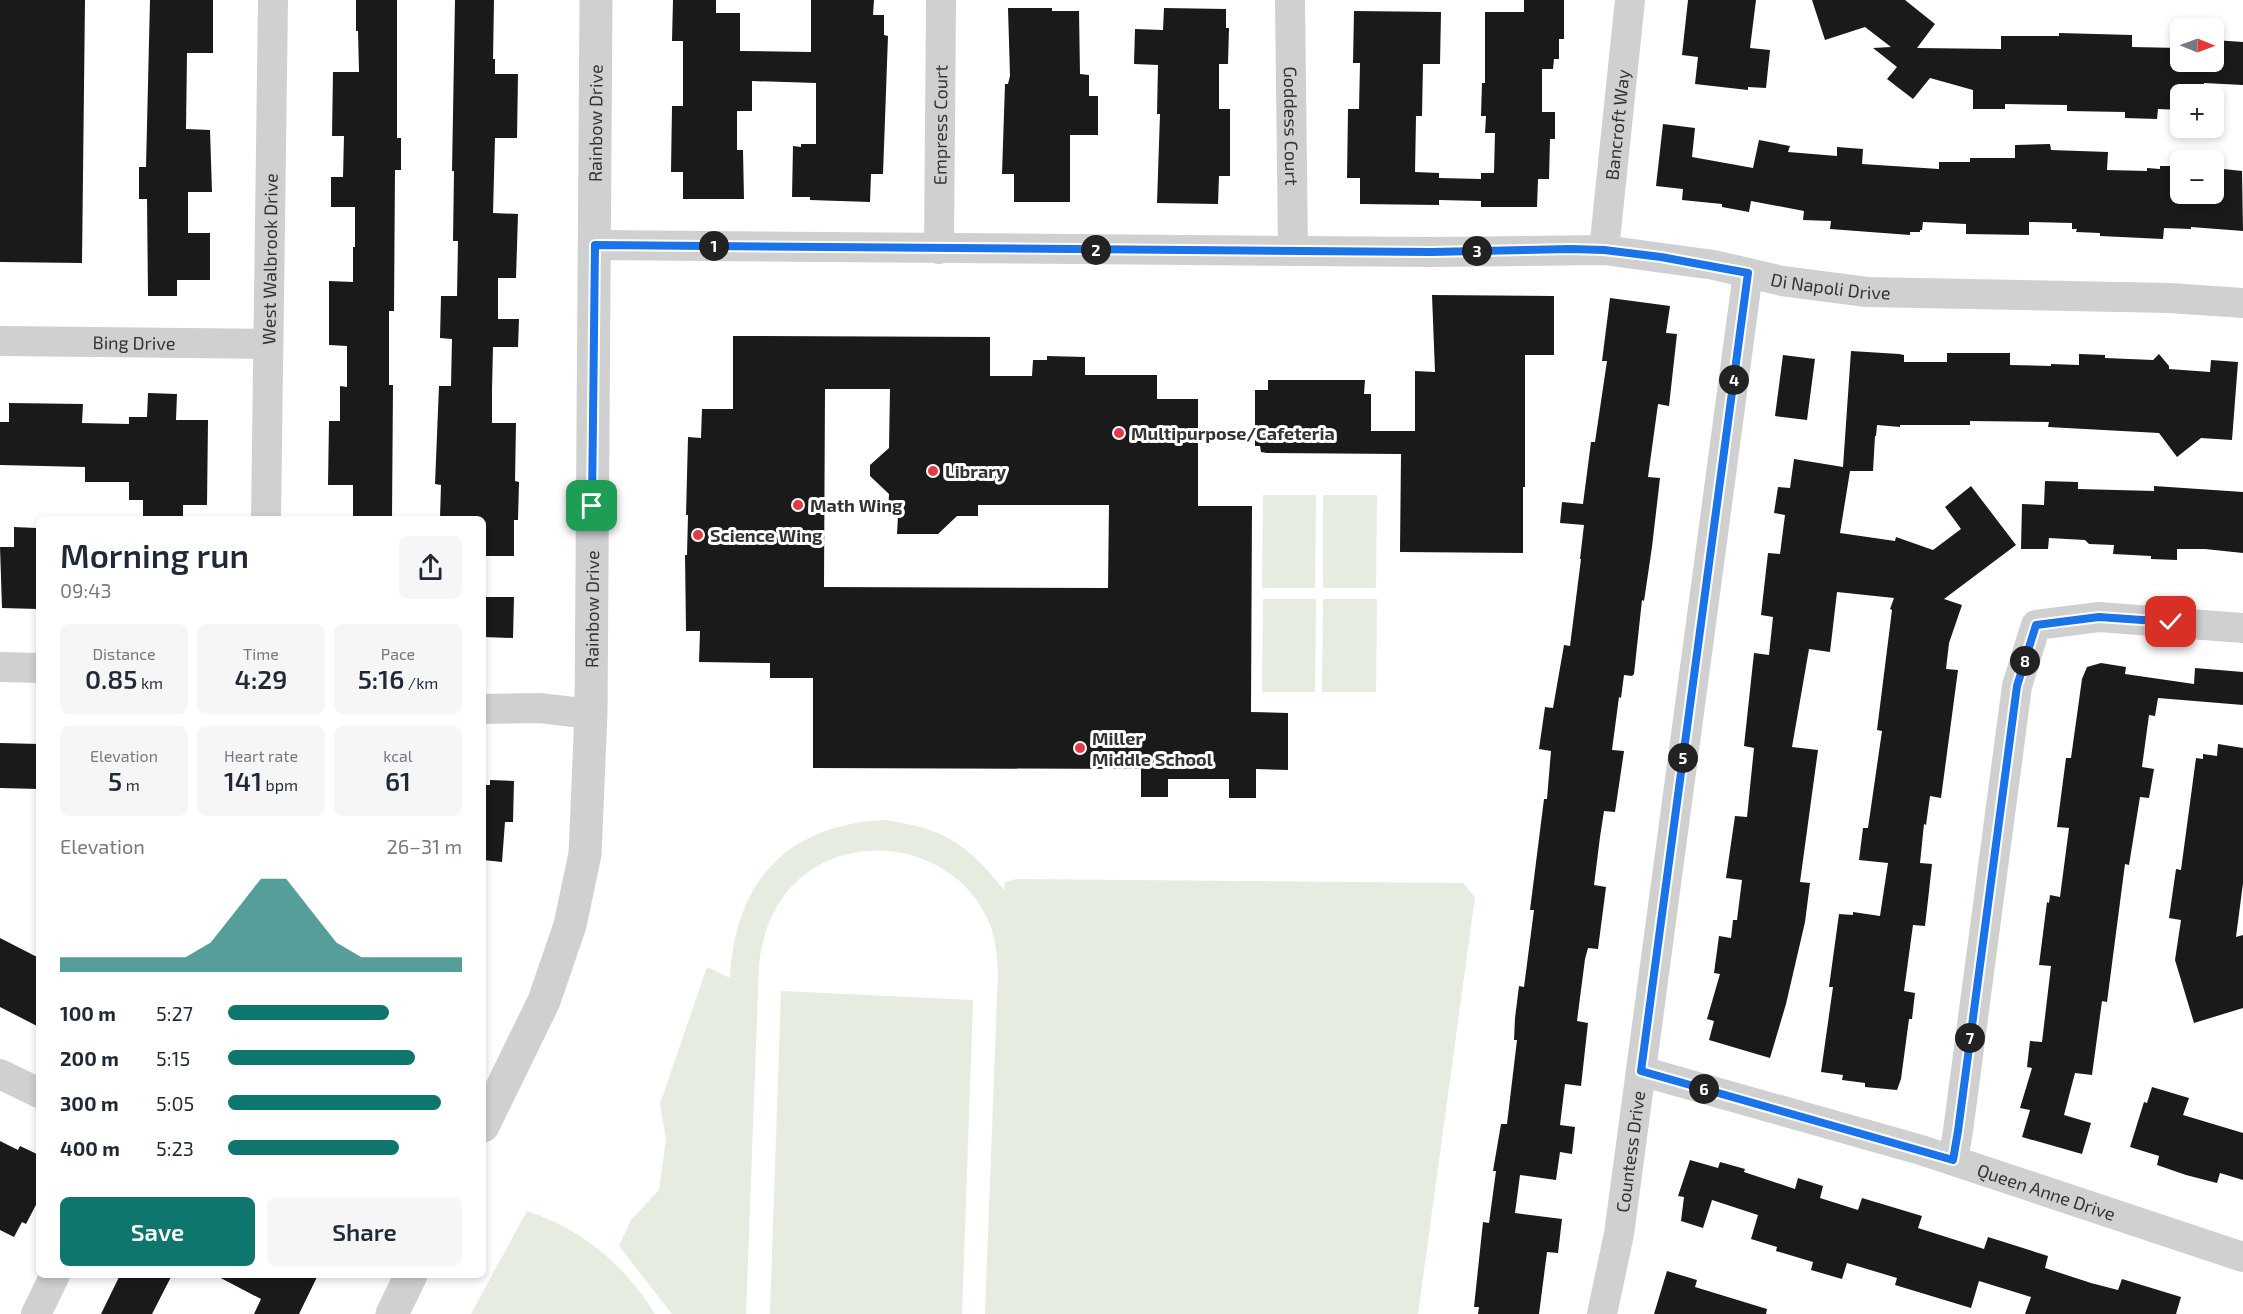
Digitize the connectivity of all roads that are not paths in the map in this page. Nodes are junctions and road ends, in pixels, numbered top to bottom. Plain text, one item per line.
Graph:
1 (273, 0) edge
2 (597, 0) edge
3 (941, 0) edge
4 (1290, 0) edge
5 (1630, 0) edge
6 (595, 245) junction
7 (939, 249) junction
8 (1604, 250) junction
9 (1293, 251) junction
10 (1748, 273) junction
11 (2243, 303) edge
12 (0, 341) edge
13 (268, 344) junction
14 (266, 516) edge
15 (2243, 628) edge
16 (0, 667) edge
17 (36, 668) edge
18 (486, 709) edge
19 (591, 714) junction
20 (1641, 1071) junction
21 (0, 1074) edge
22 (36, 1092) edge
23 (486, 1120) edge
24 (1953, 1160) junction
25 (2243, 1257) edge
26 (54, 1278) edge
27 (410, 1278) edge
28 (36, 1314) edge
29 (392, 1314) edge
30 (1602, 1314) edge

1 - 13 street, West Walbrook Drive
2 - 6 street, Rainbow Drive
3 - 7 street, Empress Court
4 - 9 street, Goddess Court
5 - 8 street, Bancroft Way
6 - 7 street, Di Napoli Drive
6 - 19 street, Rainbow Drive
7 - 9 street, Di Napoli Drive
8 - 9 street, Di Napoli Drive
8 - 10 street, Di Napoli Drive
10 - 11 street, Di Napoli Drive
10 - 20 street, Countess Drive
12 - 13 street, Bing Drive
13 - 14 street, West Walbrook Drive
15 - 24 street
16 - 17 street
18 - 19 street
19 - 23 street, Rainbow Drive
20 - 24 street, Queen Anne Drive
20 - 30 street, Countess Drive
21 - 22 street
24 - 25 street, Queen Anne Drive
26 - 28 street
27 - 29 street

